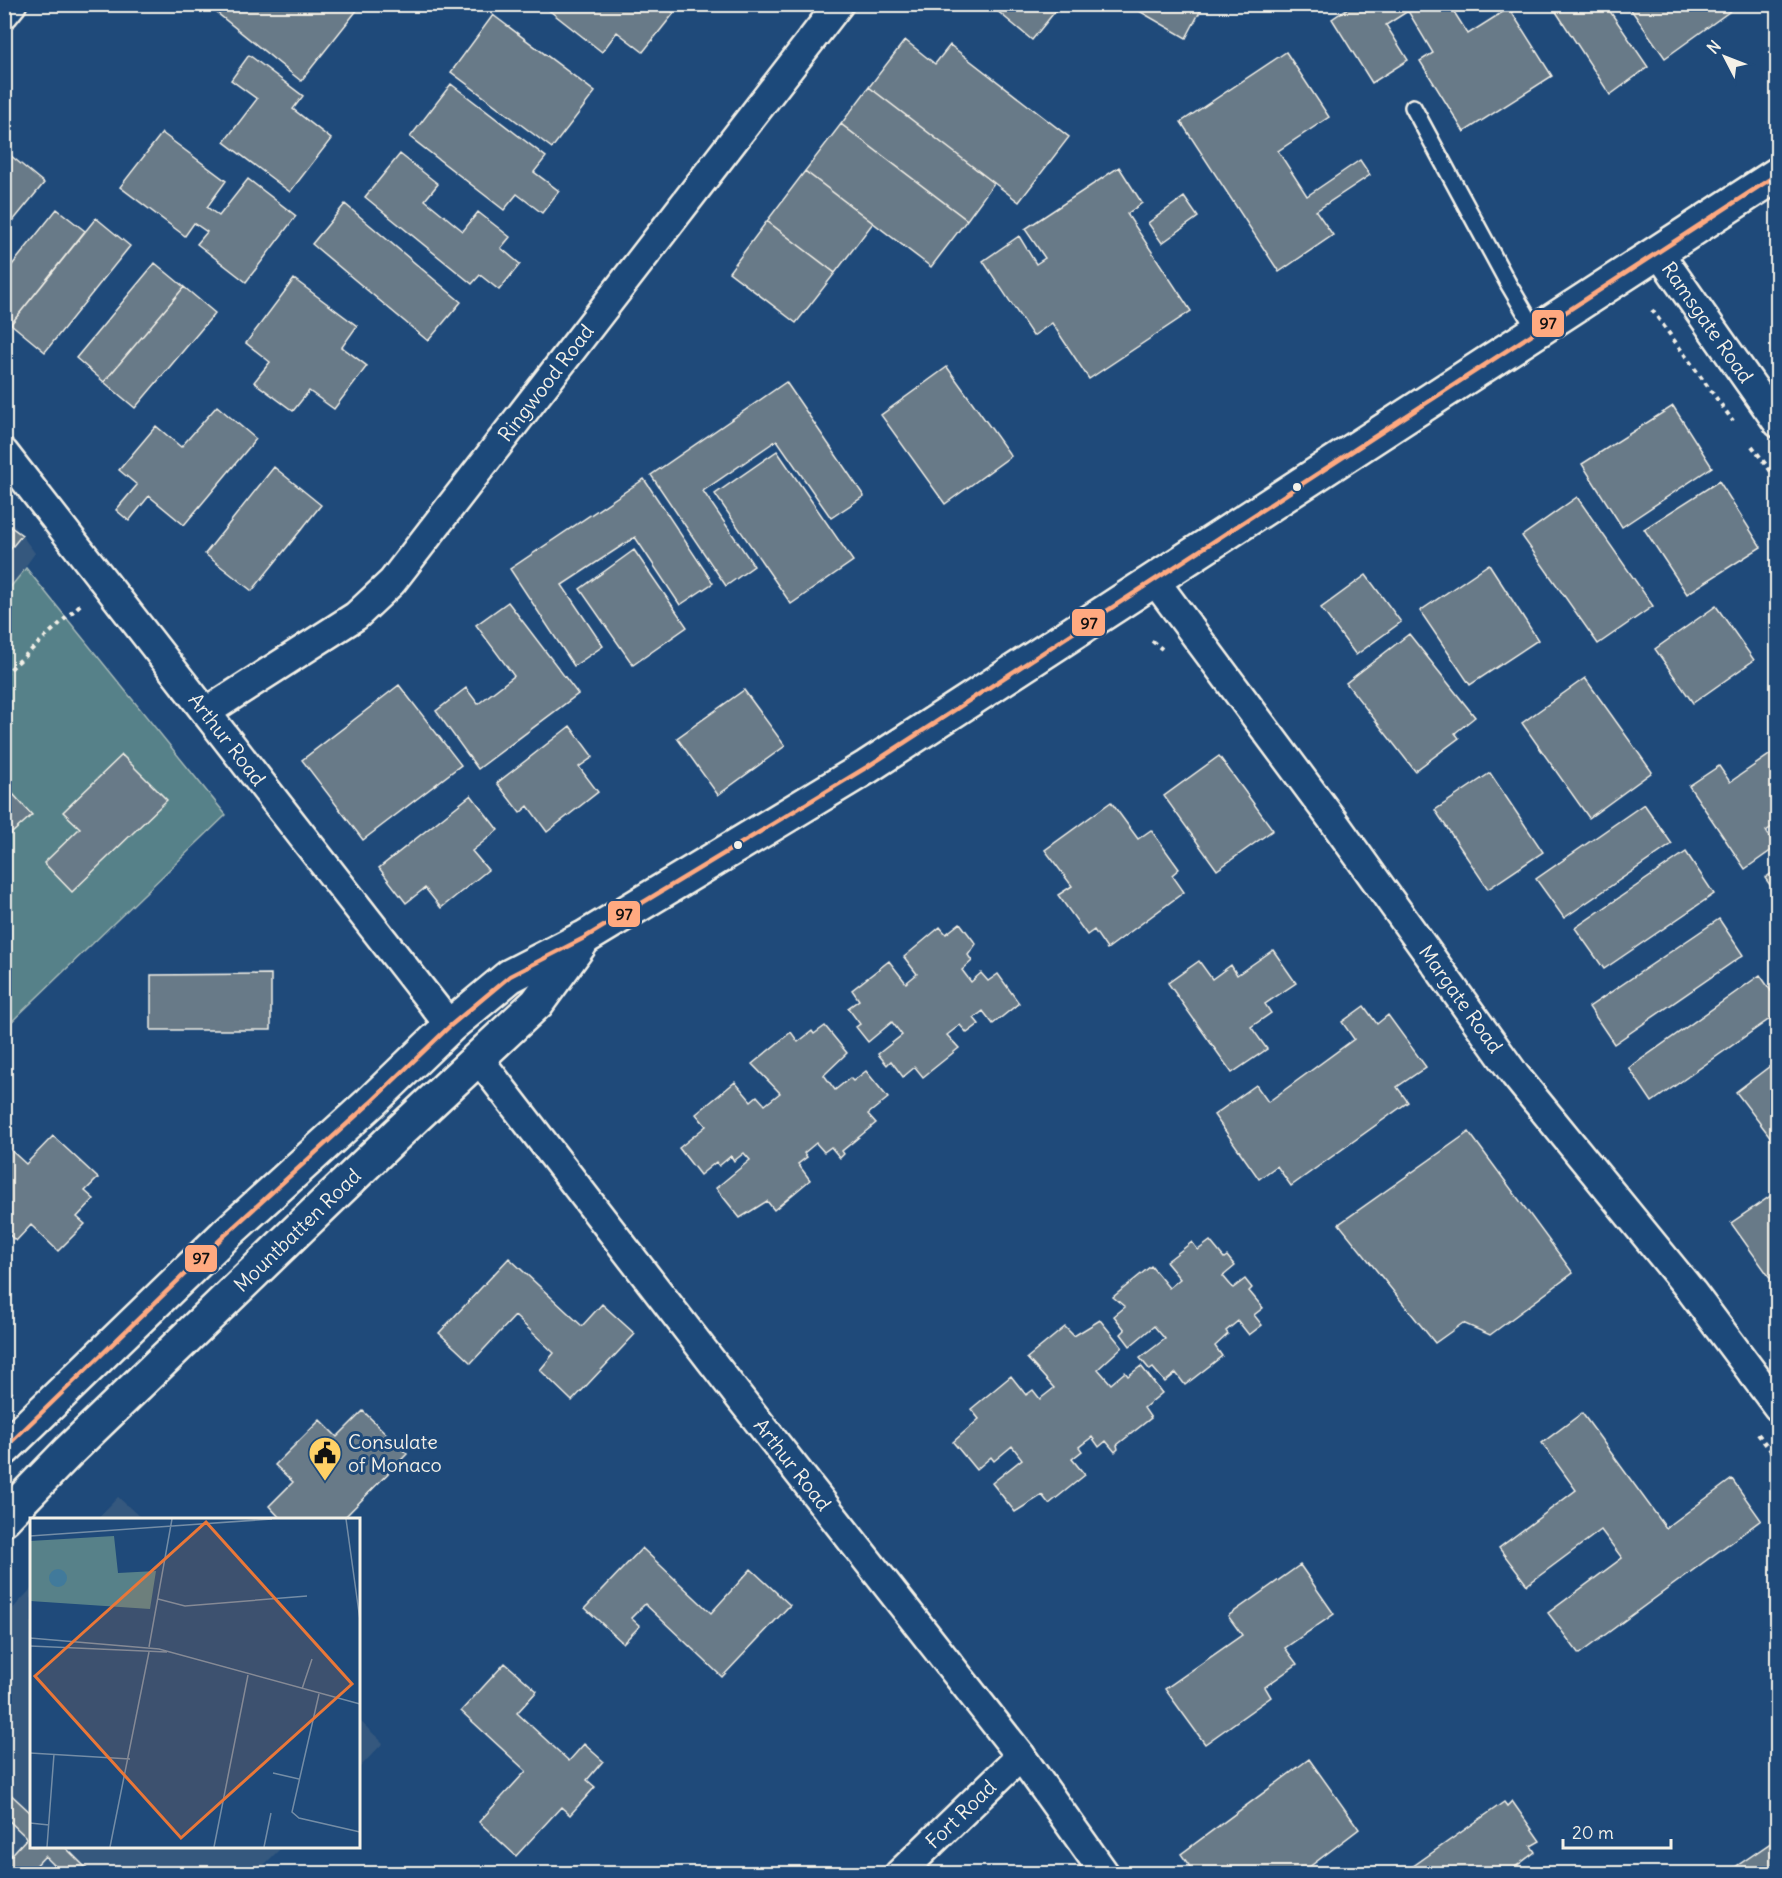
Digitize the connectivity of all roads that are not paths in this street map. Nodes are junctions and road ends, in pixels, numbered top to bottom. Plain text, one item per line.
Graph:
1 (12, 4) edge
2 (839, 4) edge
3 (4, 14) edge
4 (1413, 106) dead end
5 (1778, 174) edge
6 (1658, 252) junction
7 (1536, 331) junction
8 (1778, 423) edge
9 (4, 453) edge
10 (1155, 581) junction
11 (208, 711) junction
12 (584, 938) junction
13 (450, 1026) junction
14 (478, 1058) junction
15 (1778, 1407) edge
16 (4, 1449) edge
17 (4, 1518) edge
18 (1020, 1756) junction
19 (899, 1874) edge
20 (1105, 1874) edge

1 - 3 street
2 - 11 street, Ringwood Road
4 - 7 lane
5 - 6 main road, Mountbatten Road
6 - 7 main road, Mountbatten Road
6 - 8 street, Ramsgate Road
7 - 10 main road, Mountbatten Road
9 - 11 street, Arthur Road
10 - 12 main road, Mountbatten Road
10 - 15 street, Margate Road
11 - 13 street, Arthur Road
12 - 13 main road, Mountbatten Road
12 - 14 main road, Mountbatten Road
13 - 16 main road, Mountbatten Road
14 - 17 main road, Mountbatten Road
14 - 18 street, Arthur Road
18 - 19 street, Fort Road
18 - 20 street, Arthur Road

